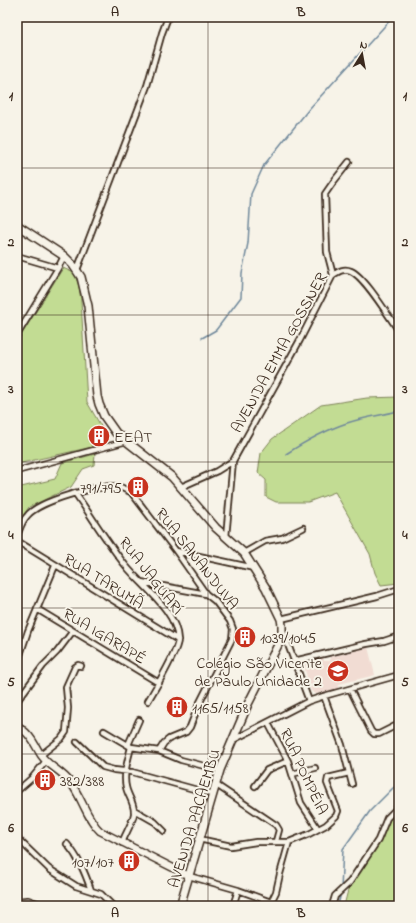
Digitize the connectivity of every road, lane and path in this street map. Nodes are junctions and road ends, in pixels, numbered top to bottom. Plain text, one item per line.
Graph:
1 (168, 17) edge
2 (349, 162) dead end
3 (17, 225) edge
4 (17, 256) edge
5 (64, 256) junction
6 (58, 268) junction
7 (77, 270) junction
8 (333, 275) junction
9 (399, 331) edge
10 (17, 335) edge
11 (127, 441) junction
12 (233, 461) junction
13 (17, 471) edge
14 (182, 487) junction
15 (75, 493) junction
16 (303, 528) dead end
17 (17, 535) edge
18 (226, 537) junction
19 (17, 541) edge
20 (176, 551) junction
21 (244, 553) junction
22 (55, 566) junction
23 (255, 568) junction
24 (141, 582) junction
25 (399, 589) edge
26 (206, 594) junction
27 (37, 609) junction
28 (281, 619) junction
29 (283, 629) junction
30 (73, 631) junction
31 (399, 636) edge
32 (178, 640) junction
33 (294, 661) junction
34 (17, 664) edge
35 (81, 666) dead end
36 (399, 675) edge
37 (159, 683) junction
38 (350, 689) junction
39 (324, 696) junction
40 (17, 701) edge
41 (148, 701) dead end
42 (309, 701) junction
43 (139, 720) dead end
44 (268, 723) junction
45 (399, 724) edge
46 (17, 725) edge
47 (23, 730) junction
48 (104, 731) dead end
49 (17, 734) edge
50 (233, 740) junction
51 (77, 742) dead end
52 (130, 746) junction
53 (159, 751) junction
54 (41, 755) junction
55 (46, 761) junction
56 (288, 761) junction
57 (315, 768) dead end
58 (220, 770) junction
59 (125, 771) junction
60 (349, 773) junction
61 (292, 774) junction
62 (215, 784) junction
63 (352, 784) dead end
64 (255, 786) dead end
65 (17, 791) edge
66 (212, 794) junction
67 (399, 806) edge
68 (134, 810) junction
69 (318, 829) junction
70 (164, 831) dead end
71 (17, 838) edge
72 (199, 840) junction
73 (276, 841) junction
74 (289, 842) junction
75 (122, 843) junction
76 (67, 844) dead end
77 (188, 876) junction
78 (91, 890) junction
79 (238, 890) junction
80 (17, 901) edge
81 (270, 904) edge
82 (46, 906) edge
83 (113, 906) edge
84 (180, 906) edge
85 (233, 906) edge
86 (332, 906) edge

1 - 7 street
2 - 8 street
3 - 5 main road
4 - 6 street
5 - 6 street
5 - 7 main road
6 - 10 street
7 - 11 main road
8 - 9 street, AVENIDA EMMA GOSSNER
8 - 12 street, AVENIDA EMMA GOSSNER
11 - 13 street
11 - 14 main road
12 - 14 street, AVENIDA EMMA GOSSNER
12 - 18 street, AVENIDA EMMA GOSSNER
14 - 18 main road
15 - 17 street, RUA SANANDUVA
15 - 20 street, RUA SANANDUVA
15 - 24 street, RUA JAGUARÍ
16 - 21 street
18 - 21 main road
19 - 22 street, RUA TARUMÃ
20 - 23 street
20 - 26 street, RUA SANANDUVA
21 - 23 main road
22 - 27 street
22 - 32 street, RUA TARUMÃ
23 - 28 main road
24 - 26 street
24 - 32 street, RUA JAGUARÍ
25 - 28 street
26 - 53 street, RUA SANANDUVA
27 - 30 street, RUA IGARAPÉ
27 - 34 street
28 - 29 main road
29 - 33 street
29 - 50 main road, AVENIDA PACAEMBU
30 - 37 street, RUA IGARAPÉ
30 - 40 street
31 - 33 street
32 - 37 street, RUA JAGUARÍ
33 - 42 street
35 - 54 street
36 - 38 street
37 - 41 street, RUA JAGUARÍ
38 - 39 street
38 - 45 street
39 - 42 street
39 - 60 street
42 - 44 street
43 - 52 street
44 - 50 street
44 - 56 street, RUA POMPÉIA
46 - 47 street
47 - 49 street
47 - 54 street
48 - 52 street
50 - 58 main road, AVENIDA PACAEMBU
51 - 59 street
52 - 53 street
52 - 59 street
53 - 58 street
54 - 55 street
55 - 65 street
55 - 75 street
56 - 61 street, RUA POMPÉIA
56 - 64 street
57 - 61 street
58 - 62 main road, AVENIDA PACAEMBU
59 - 66 street
59 - 68 street
60 - 63 street
60 - 69 street
61 - 69 street, RUA POMPÉIA
62 - 66 main road, AVENIDA PACAEMBU
62 - 73 street
66 - 72 main road, AVENIDA PACAEMBU
67 - 86 street
68 - 70 street
68 - 75 street
69 - 74 street
71 - 78 street
72 - 73 street
72 - 77 main road, AVENIDA PACAEMBU
73 - 74 street
74 - 81 street
75 - 77 street
76 - 78 street
77 - 79 street
77 - 84 main road, AVENIDA PACAEMBU
78 - 83 street
79 - 81 street
79 - 85 street
80 - 82 street

